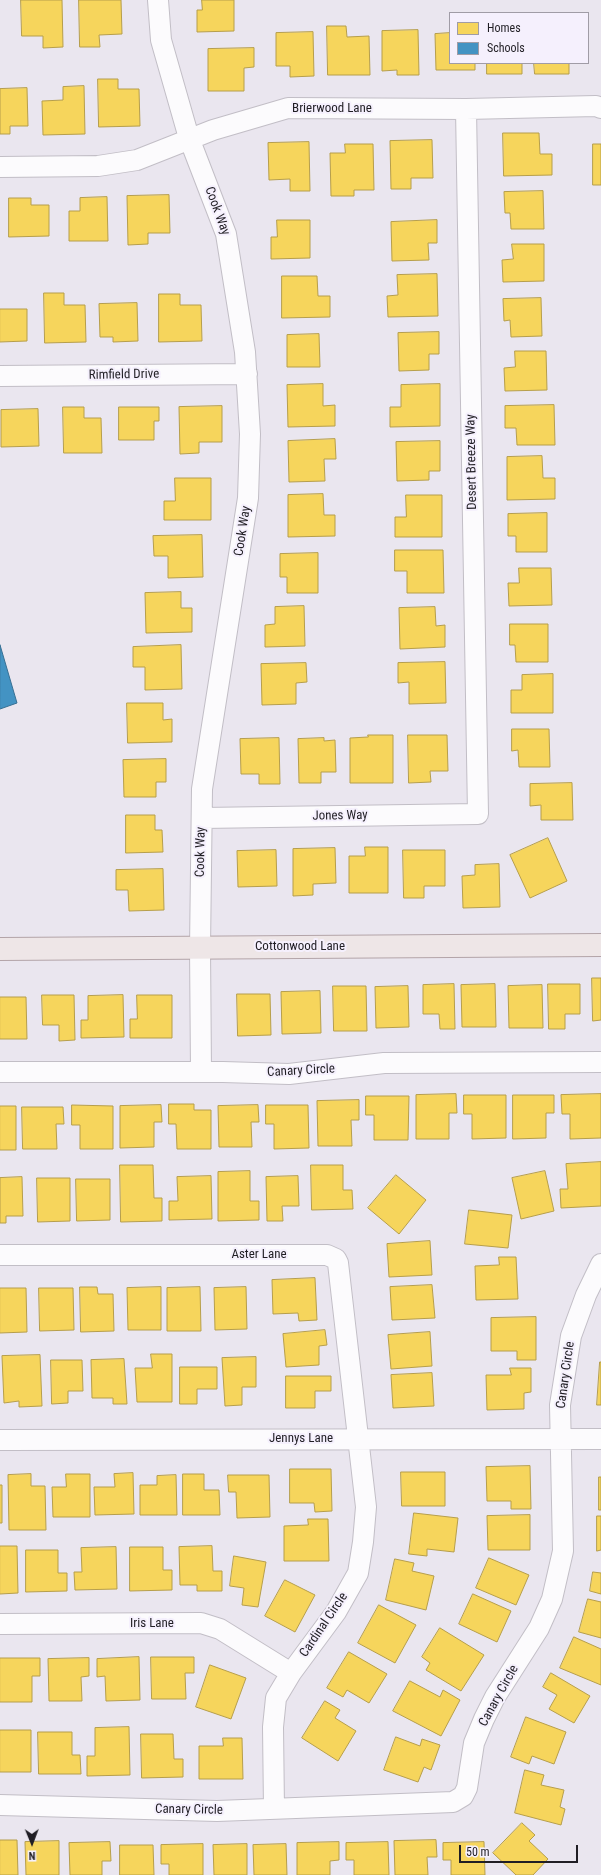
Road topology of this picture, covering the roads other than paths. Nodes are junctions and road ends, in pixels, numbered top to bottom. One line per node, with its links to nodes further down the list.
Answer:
1 (158, 0): 4 (street, Cook Way)
2 (601, 108): 3 (street, Brierwood Lane)
3 (466, 109): 4 (street, Brierwood Lane); 8 (street, Desert Breeze Way)
4 (189, 138): 5 (street, Brierwood Lane); 6 (street, Cook Way)
5 (0, 167)
6 (247, 374): 7 (street, Rimfield Drive); 9 (street, Cook Way)
7 (0, 376)
8 (478, 814): 9 (street, Jones Way)
9 (202, 818): 11 (street, Cook Way)
10 (601, 945): 11 (main road, Cottonwood Lane)
11 (200, 948): 12 (main road, Cottonwood Lane); 15 (street, Cook Way)
12 (0, 949)
13 (601, 1062): 15 (street, Canary Circle)
14 (0, 1072): 15 (street, Canary Circle)
15 (201, 1072)
16 (0, 1255): 18 (street, Aster Lane)
17 (601, 1264): 19 (street, Canary Circle)
18 (358, 1438): 19 (street, Jennys Lane); 21 (street, Jennys Lane); 23 (street, Cardinal Circle)
19 (560, 1439): 20 (street, Jennys Lane); 25 (street, Canary Circle)
20 (601, 1439)
21 (0, 1440)
22 (0, 1624): 23 (street, Iris Lane)
23 (291, 1674): 25 (street, Cardinal Circle)
24 (0, 1805): 25 (street, Canary Circle)
25 (274, 1809)

